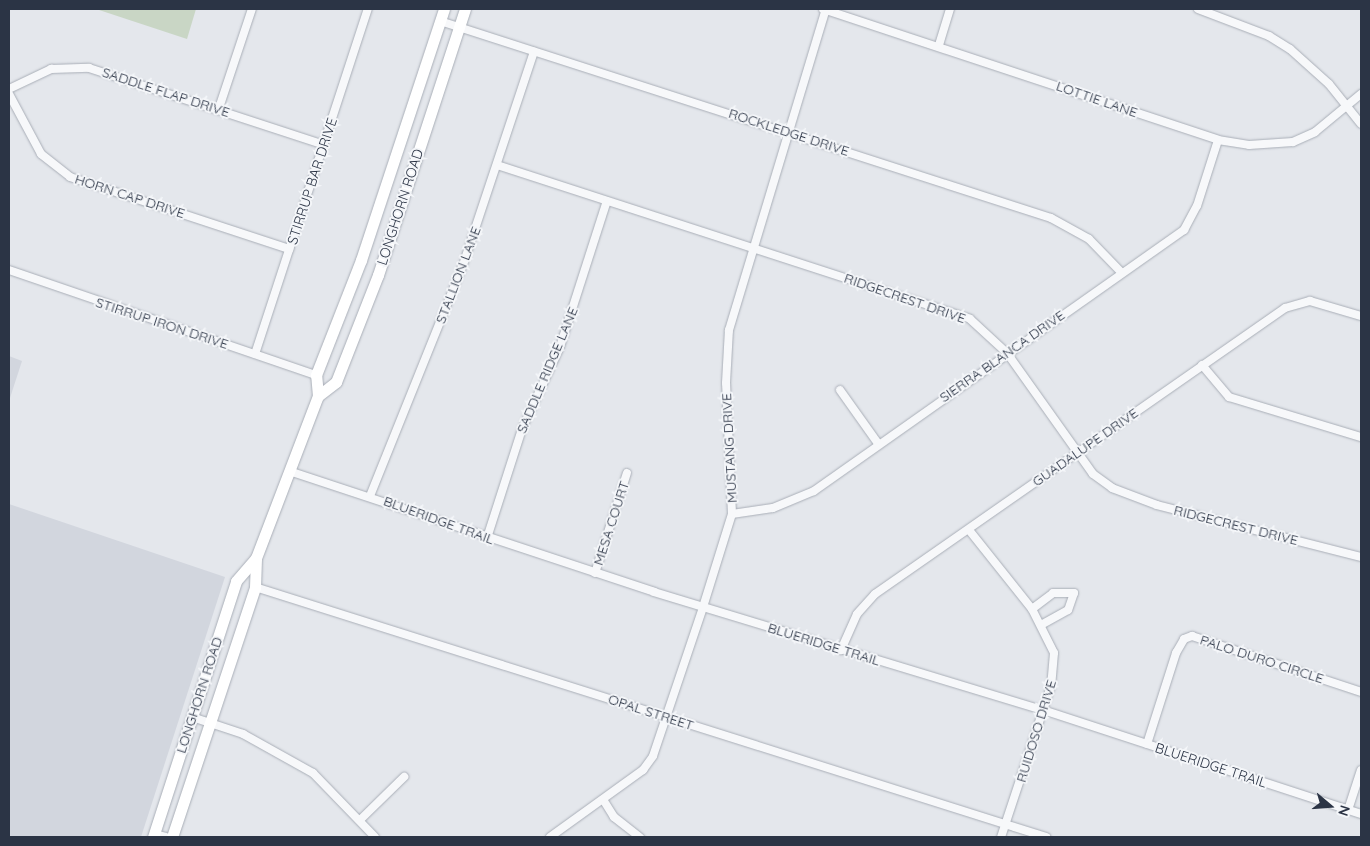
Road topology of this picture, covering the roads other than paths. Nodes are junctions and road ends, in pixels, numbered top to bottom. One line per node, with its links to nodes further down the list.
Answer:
1 (252, 9): 16 (street)
2 (368, 9): 20 (street, STIRRUP BAR DRIVE)
3 (444, 9): 8 (main road, LONGHORN ROAD)
4 (465, 9): 9 (main road, LONGHORN ROAD)
5 (825, 9): 10 (street, LOTTIE LANE); 18 (street, MUSTANG DRIVE)
6 (950, 9): 10 (street)
7 (1198, 9): 15 (street)
8 (440, 21): 9 (street, ROCKLEDGE DRIVE); 31 (main road, LONGHORN ROAD)
9 (459, 27): 11 (street, ROCKLEDGE DRIVE); 33 (main road, LONGHORN ROAD)
10 (939, 45): 19 (street, LOTTIE LANE)
11 (534, 50): 18 (street, ROCKLEDGE DRIVE); 21 (street, STALLION LANE)
12 (9, 89): 16 (street, SADDLE FLAP DRIVE)
13 (9, 94): 24 (street, HORN CAP DRIVE)
14 (1361, 94): 15 (street, LOTTIE LANE)
15 (1347, 104): 17 (street); 19 (street, LOTTIE LANE)
16 (219, 108): 20 (street, SADDLE FLAP DRIVE)
17 (1361, 124)
18 (787, 131): 23 (street, MUSTANG DRIVE); 26 (street, ROCKLEDGE DRIVE)
19 (1218, 140): 26 (street, SIERRA BLANCA DRIVE)
20 (324, 145): 24 (street, STIRRUP BAR DRIVE)
21 (497, 165): 22 (street, RIDGECREST DRIVE); 39 (street, STALLION LANE)
22 (606, 201): 23 (street, RIDGECREST DRIVE); 42 (street, SADDLE RIDGE LANE)
23 (752, 249): 29 (street, RIDGECREST DRIVE); 40 (street, MUSTANG DRIVE)
24 (289, 250): 28 (street, STIRRUP BAR DRIVE)
25 (9, 270): 28 (street, STIRRUP IRON DRIVE)
26 (1122, 273): 29 (street, SIERRA BLANCA DRIVE)
27 (1361, 316): 30 (street, GUADALUPE DRIVE)
28 (255, 354): 31 (street, STIRRUP IRON DRIVE)
29 (1007, 354): 35 (street, SIERRA BLANCA DRIVE); 36 (street, RIDGECREST DRIVE)
30 (1202, 365): 34 (street); 36 (street, GUADALUPE DRIVE)
31 (316, 375): 33 (main road, LONGHORN ROAD)
32 (840, 390): 35 (street)
33 (318, 396): 37 (main road, LONGHORN ROAD)
34 (1361, 437)
35 (877, 442): 40 (street, SIERRA BLANCA DRIVE)
36 (1076, 452): 41 (street, GUADALUPE DRIVE); 43 (street, RIDGECREST DRIVE)
37 (289, 471): 39 (street, BLUERIDGE TRAIL); 44 (main road, LONGHORN ROAD)
38 (627, 473): 45 (street, MESA COURT)
39 (370, 496): 42 (street, BLUERIDGE TRAIL)
40 (732, 514): 47 (street, MUSTANG DRIVE)
41 (969, 530): 48 (street, RUIDOSO DRIVE); 50 (street, GUADALUPE DRIVE)
42 (486, 538): 45 (street, BLUERIDGE TRAIL)
43 (1361, 557)
44 (256, 558): 46 (main road, LONGHORN ROAD); 53 (main road, LONGHORN ROAD)
45 (595, 573): 47 (street, BLUERIDGE TRAIL)
46 (255, 588): 54 (street, OPAL STREET); 55 (main road, LONGHORN ROAD)
47 (703, 607): 50 (street, BLUERIDGE TRAIL); 54 (street, MUSTANG DRIVE)
48 (1032, 609): 49 (street, RUIDOSO DRIVE); 49 (street)
49 (1041, 625): 52 (street, RUIDOSO DRIVE)
50 (841, 650): 52 (street, BLUERIDGE TRAIL)
51 (1361, 692): 56 (street, PALO DURO CIRCLE)
52 (1043, 710): 56 (street, BLUERIDGE TRAIL); 63 (street, RUIDOSO DRIVE)
53 (192, 717): 55 (street); 64 (main road, LONGHORN ROAD)
54 (666, 717): 59 (street, MUSTANG DRIVE); 63 (street, OPAL STREET)
55 (208, 725): 62 (street); 66 (main road, LONGHORN ROAD)
56 (1147, 744): 60 (street, BLUERIDGE TRAIL)
57 (1361, 770): 60 (street)
58 (404, 777): 62 (street)
59 (604, 801): 68 (street, MUSTANG DRIVE); 69 (street)
60 (1348, 810): 61 (street, BLUERIDGE TRAIL)
61 (1361, 814)
62 (360, 820): 67 (street)
63 (1006, 825): 70 (street, RUIDOSO DRIVE); 71 (street, OPAL STREET)
64 (153, 836): 65 (street)
65 (166, 837)
66 (172, 837)
67 (375, 837)
68 (550, 837)
69 (640, 837)
70 (1001, 837)
71 (1046, 837)

